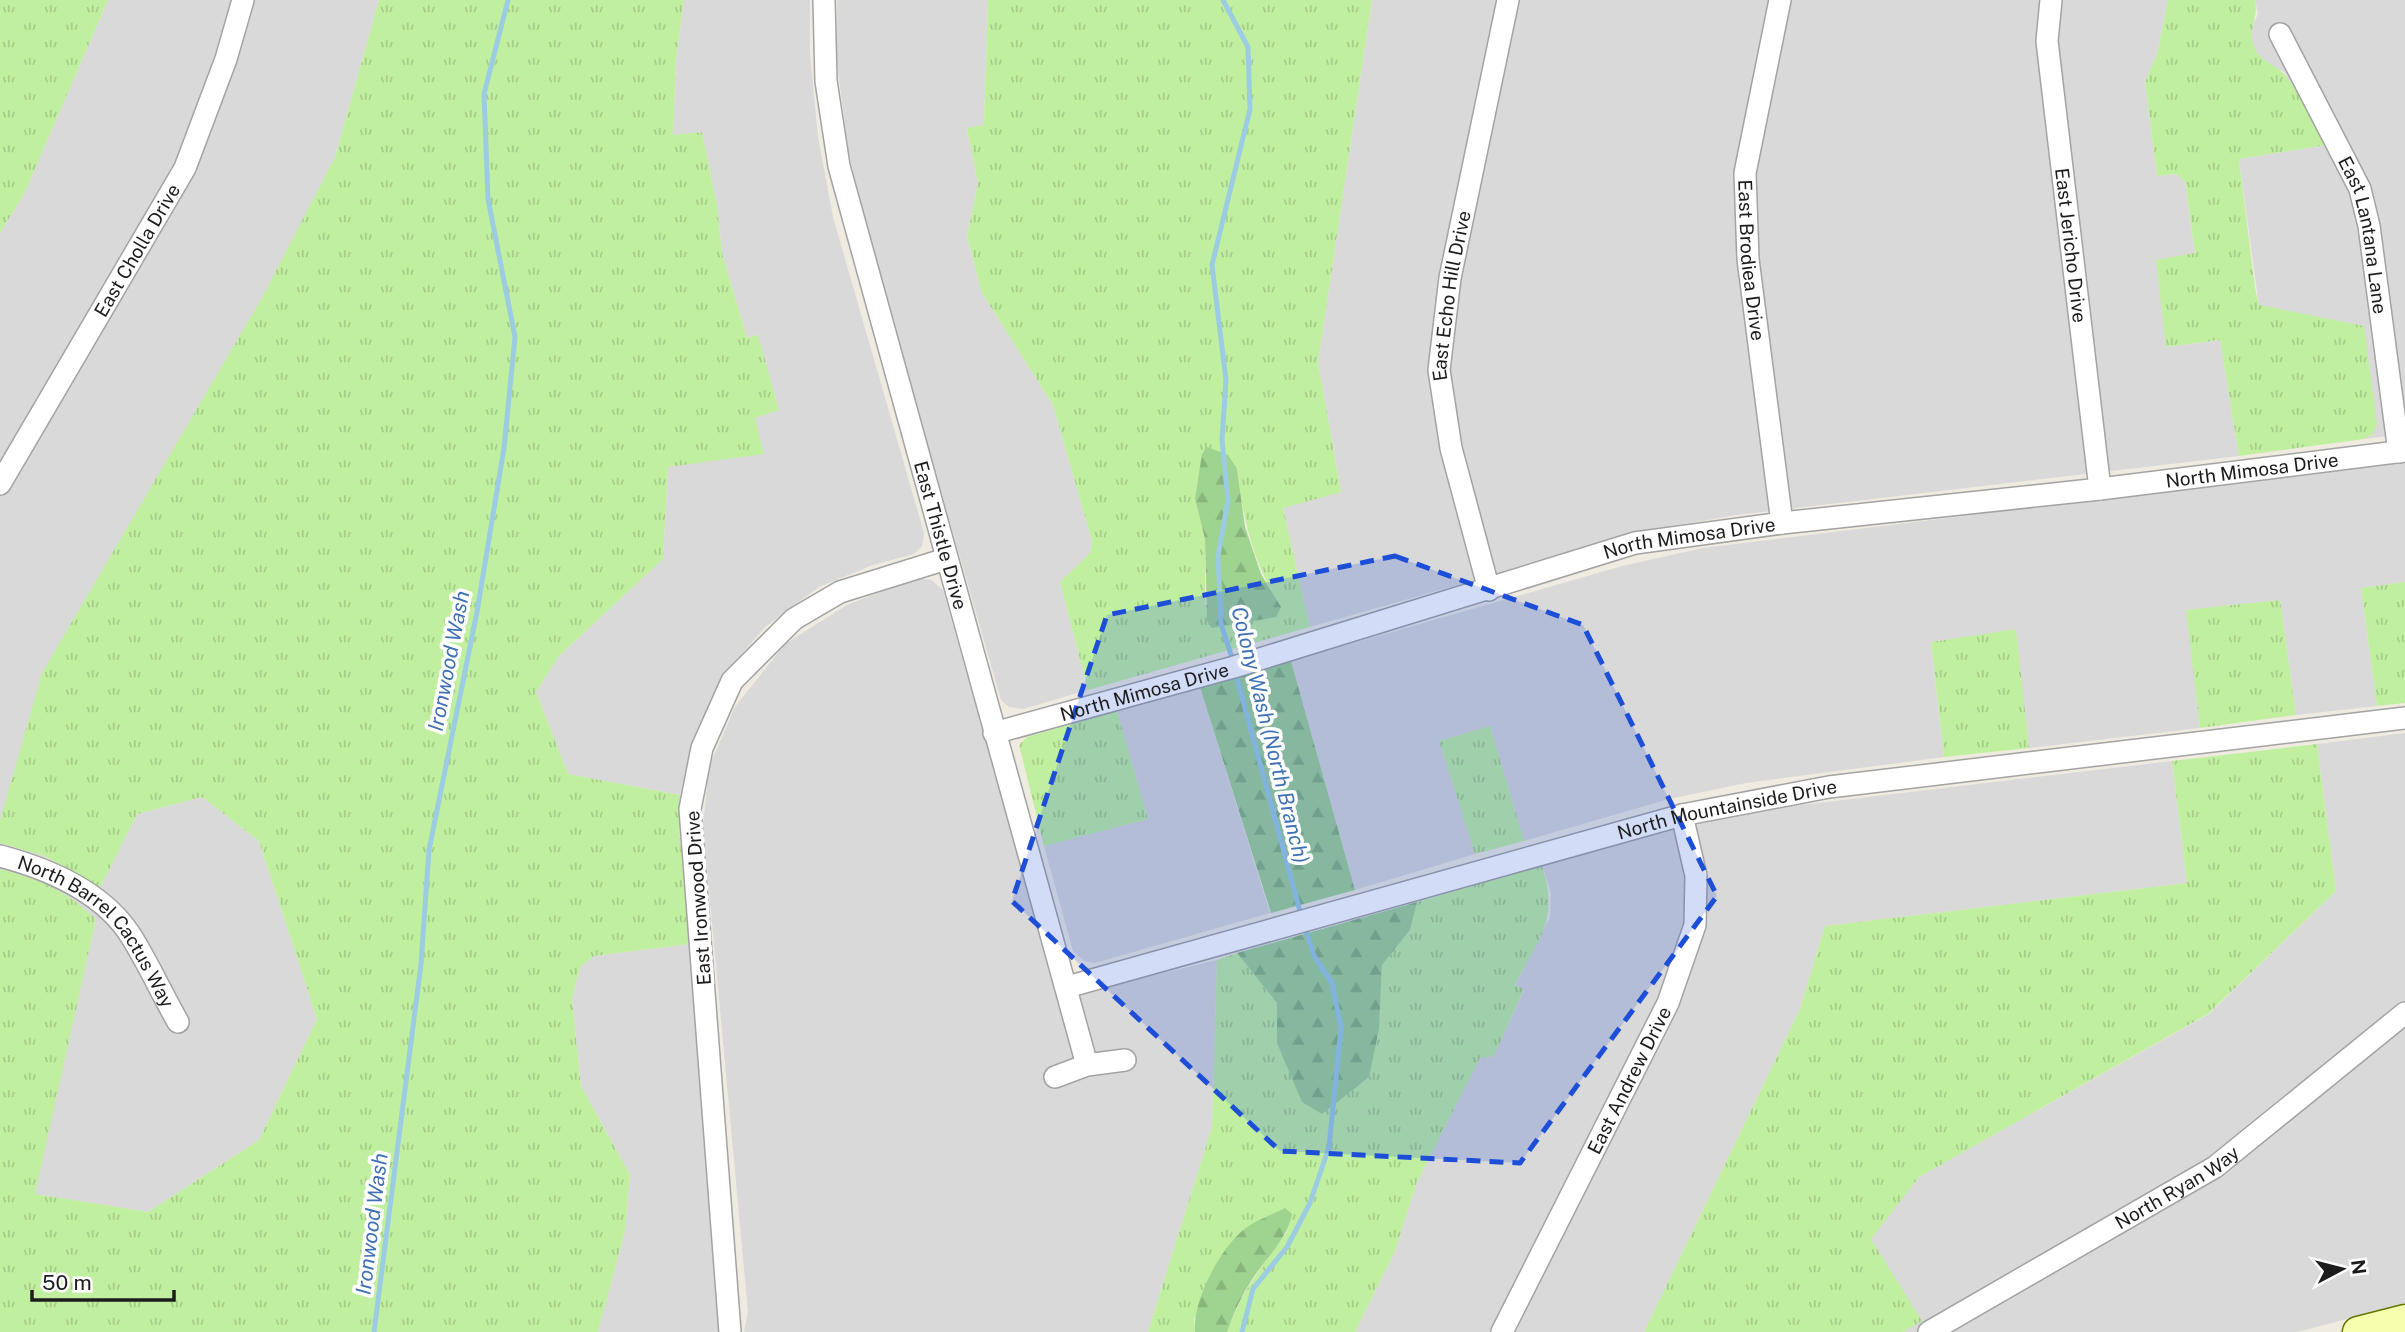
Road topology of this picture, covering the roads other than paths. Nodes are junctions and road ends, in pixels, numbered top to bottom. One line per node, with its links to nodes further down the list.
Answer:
1 (243, 0): 8 (street, East Cholla Drive)
2 (824, 0): 11 (street, East Thistle Drive)
3 (1508, 0): 12 (street, East Echo Hill Drive)
4 (1780, 0): 10 (street, East Brodiea Drive)
5 (2050, 0): 9 (street, East Jericho Drive)
6 (2280, 34): 7 (street, East Lantana Lane)
7 (2402, 452): 9 (street, North Mimosa Drive)
8 (0, 484)
9 (2101, 489): 10 (street, North Mimosa Drive)
10 (1782, 523): 12 (street, North Mimosa Drive)
11 (946, 559): 14 (street, East Thistle Drive); 24 (street, East Ironwood Drive)
12 (1489, 590): 14 (street, North Mimosa Drive)
13 (2405, 718): 15 (street, North Mountainside Drive)
14 (995, 733): 17 (street, East Thistle Drive)
15 (1682, 815): 17 (street, North Mountainside Drive); 25 (street, East Andrew Drive)
16 (0, 856): 19 (street, North Barrel Cactus Way)
17 (1068, 987): 21 (street, East Thistle Drive)
18 (2405, 1013): 26 (street, North Ryan Way)
19 (178, 1022)
20 (1125, 1060): 21 (street)
21 (1087, 1065): 22 (street)
22 (1055, 1077)
23 (2405, 1320): 27 (main road)
24 (730, 1332)
25 (1502, 1332)
26 (1929, 1332)
27 (2358, 1332)

